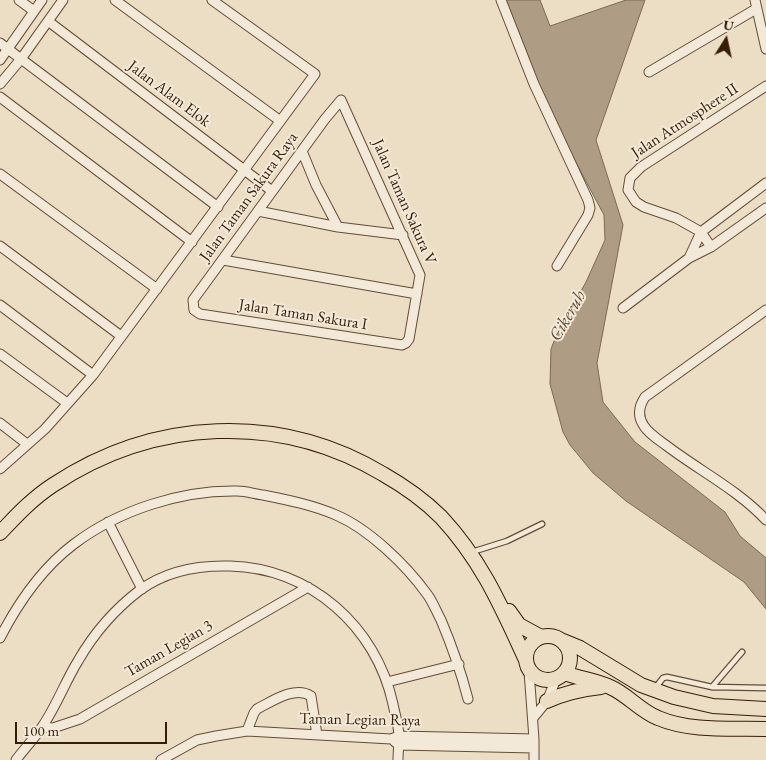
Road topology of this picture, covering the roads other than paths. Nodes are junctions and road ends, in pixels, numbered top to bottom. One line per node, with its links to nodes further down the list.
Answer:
1 (20, 0): 8 (street)
2 (42, 0): 8 (street)
3 (63, 0): 9 (street)
4 (115, 0): 20 (street)
5 (212, 0): 20 (street)
6 (501, 0): 37 (street)
7 (755, 5): 12 (street); 15 (street)
8 (34, 11): 11 (street)
9 (48, 21): 13 (street); 22 (street, Jalan Alam Elok)
10 (0, 43): 11 (street)
11 (8, 49): 13 (street); 14 (street)
12 (766, 49)
13 (21, 58): 16 (street); 26 (street)
14 (0, 60)
15 (649, 72)
16 (0, 84)
17 (766, 86): 30 (street, Jalan Atmosphere II)
18 (0, 98): 32 (street)
19 (341, 100): 21 (street, Jalan Taman Sakura Raya); 31 (street, Jalan Taman Sakura V)
20 (279, 120): 22 (street)
21 (302, 151): 25 (street, Jalan Taman Sakura Raya); 29 (street)
22 (245, 170): 25 (street, Jalan Alam Elok); 26 (street)
23 (0, 174): 38 (street)
24 (766, 183): 30 (street)
25 (272, 191): 28 (street, Jalan Taman Sakura Raya)
26 (218, 207): 32 (street)
27 (766, 208): 34 (street)
28 (258, 211): 29 (street); 36 (street, Jalan Taman Sakura Raya)
29 (338, 227): 31 (street)
30 (701, 232): 34 (street); 35 (street)
31 (403, 235): 39 (street, Jalan Taman Sakura V)
32 (192, 242): 38 (street)
33 (0, 246): 44 (street)
34 (711, 247): 35 (street)
35 (689, 258): 41 (street)
36 (223, 260): 39 (street); 43 (street, Jalan Taman Sakura Raya)
37 (557, 266)
38 (157, 289): 44 (street)
39 (417, 294): 45 (street, Jalan Taman Sakura V)
40 (0, 305): 47 (street)
41 (623, 308)
42 (766, 310): 52 (street)
43 (200, 314): 45 (street, Jalan Taman Sakura I)
44 (121, 336): 47 (street)
45 (402, 345)
46 (0, 354): 48 (street)
47 (92, 375): 48 (street)
48 (67, 403): 50 (street)
49 (0, 423): 50 (street)
50 (27, 444): 51 (street)
51 (0, 470)
52 (766, 520)
53 (108, 522): 58 (street); 61 (street); 64 (street)
54 (542, 524): 56 (lane)
55 (0, 533): 56 (main road)
56 (471, 553): 59 (main road)
57 (308, 587): 58 (street); 67 (street); 76 (street, Taman Legian 3)
58 (142, 589): 76 (street)
59 (497, 597): 60 (main road); 65 (main road)
60 (541, 637): 62 (main road); 65 (main road)
61 (0, 638)
62 (563, 641): 66 (main road); 71 (main road)
63 (742, 652): 69 (lane)
64 (459, 664): 67 (street); 72 (street)
65 (528, 665): 66 (main road); 75 (street)
66 (561, 676): 68 (main road); 73 (street)
67 (387, 682): 80 (street)
68 (609, 686): 73 (main road); 77 (main road)
69 (712, 687): 70 (lane); 71 (lane)
70 (766, 688)
71 (653, 690): 74 (main road)
72 (468, 699)
73 (547, 701): 75 (street)
74 (766, 709)
75 (533, 718): 81 (street)
76 (42, 727): 82 (street)
77 (766, 729)
78 (247, 731): 79 (street, Taman Legian Raya); 79 (street); 83 (street, Taman Legian Raya)
79 (317, 735): 80 (street, Taman Legian Raya)
80 (396, 740): 81 (street, Taman Legian Raya); 84 (street)
81 (534, 743): 85 (street)
82 (16, 760)
83 (162, 760)
84 (398, 760)
85 (534, 760)

